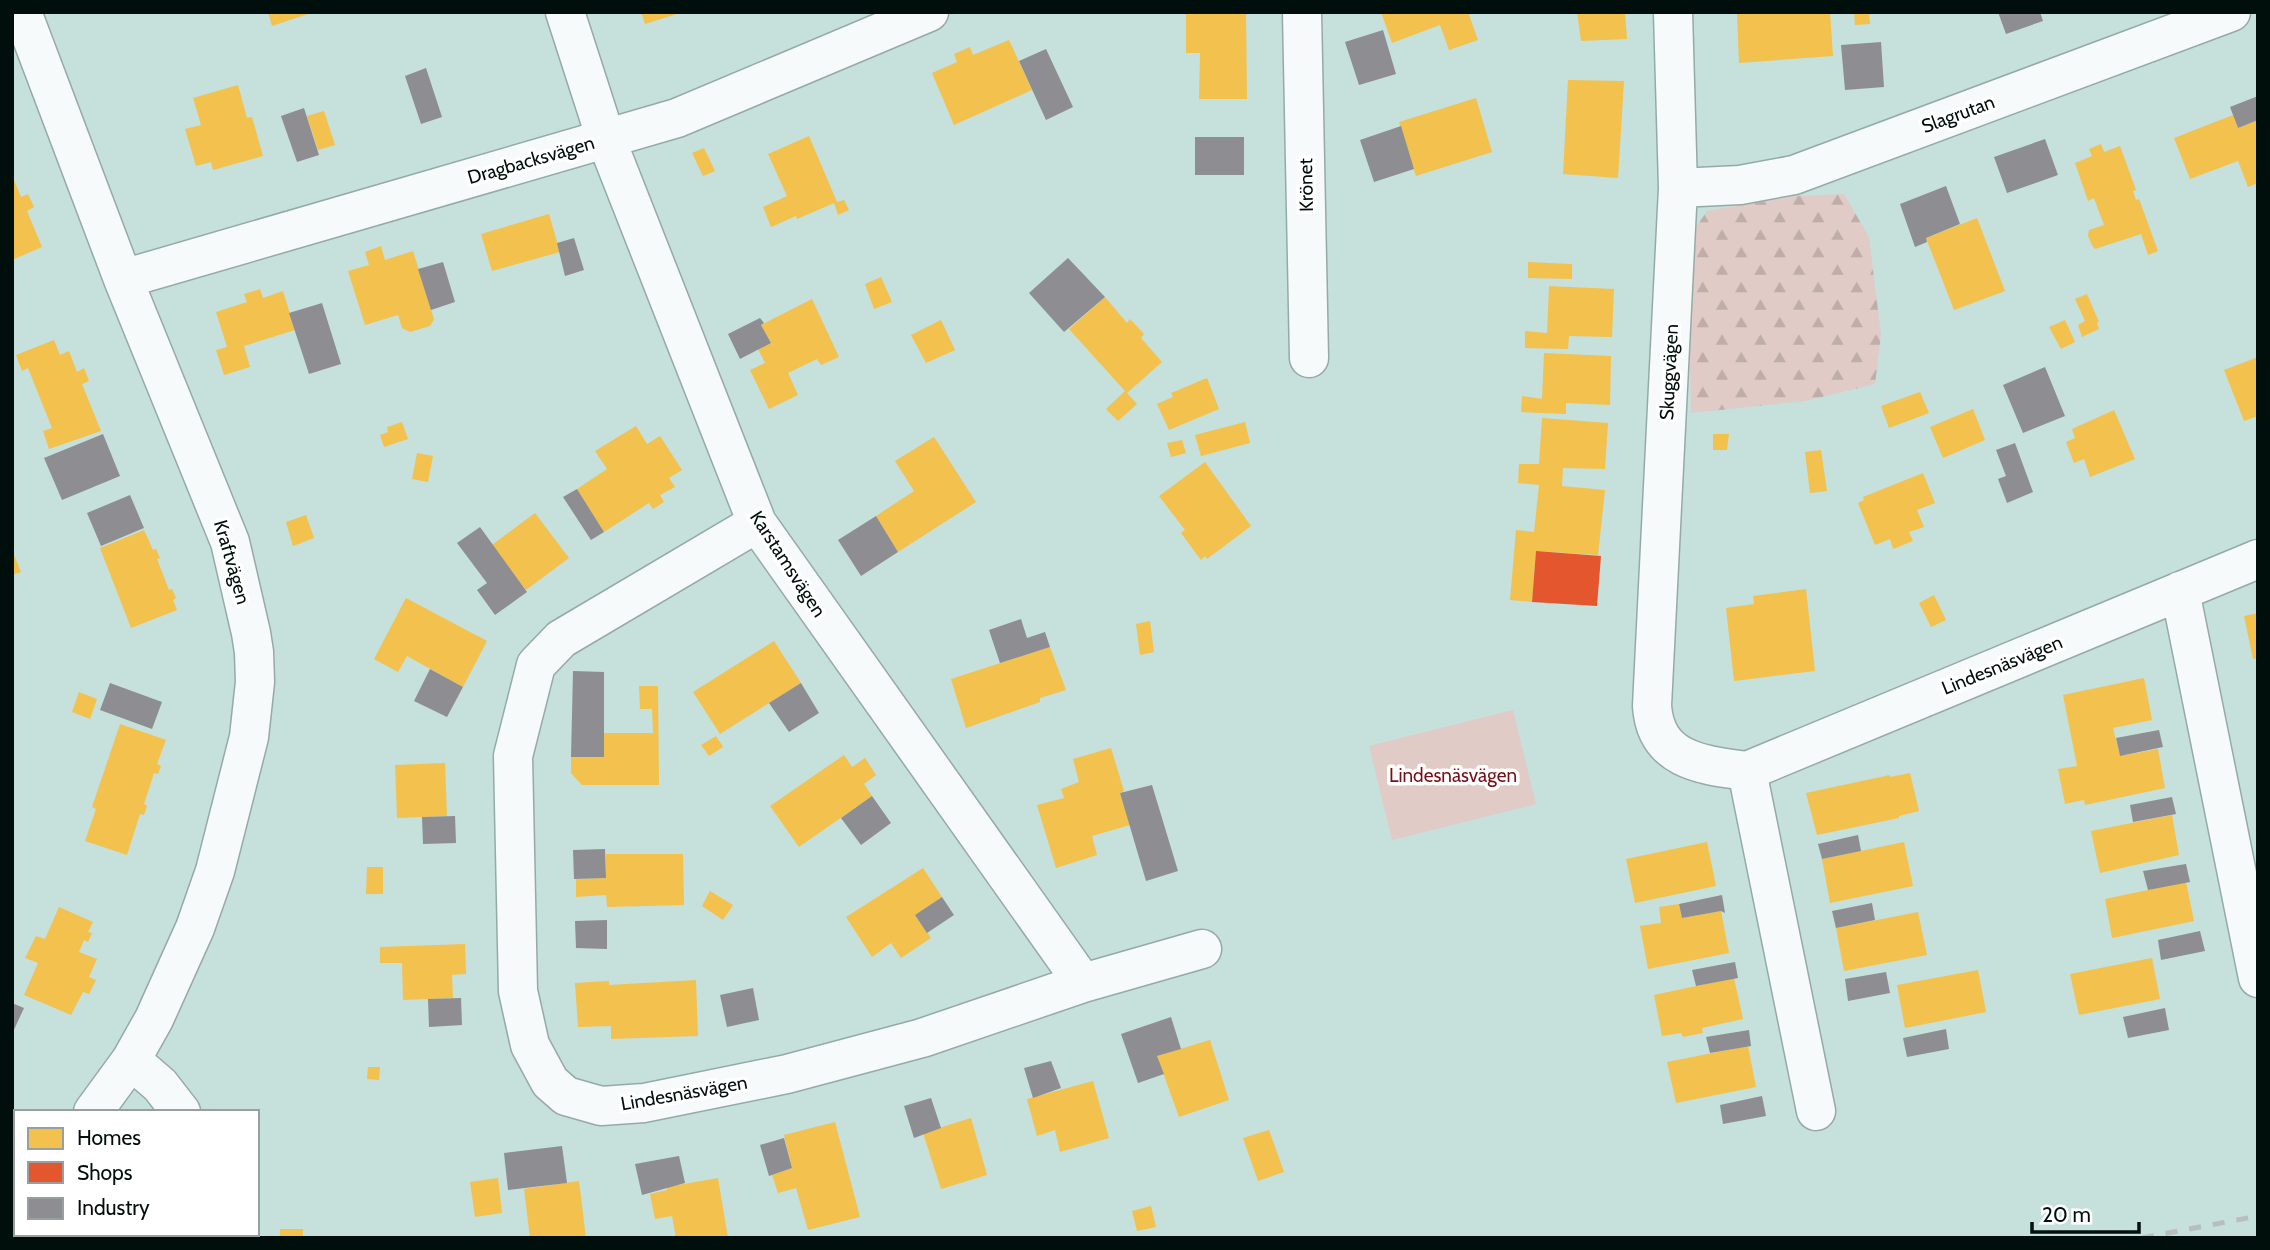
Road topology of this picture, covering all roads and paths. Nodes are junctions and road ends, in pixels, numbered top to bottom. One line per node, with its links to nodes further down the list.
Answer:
1 (22, 12): 9 (street, Kraftvägen)
2 (565, 12): 7 (street, Karstamsvägen)
3 (929, 12): 7 (street, Dragbacksvägen)
4 (1302, 12): 10 (street, Krönet)
5 (1674, 12): 8 (street, Skuggvägen)
6 (2231, 12): 8 (street, Slagrutan)
7 (606, 139): 9 (street, Dragbacksvägen); 11 (street, Karstamsvägen)
8 (1678, 188): 14 (street, Skuggvägen)
9 (123, 279): 18 (street, Kraftvägen)
10 (1309, 358)
11 (757, 523): 17 (street, Karstamsvägen); 17 (street, Lindesnäsvägen)
12 (2258, 559): 13 (street, Lindesnäsvägen)
13 (2180, 591): 14 (street, Lindesnäsvägen); 16 (street)
14 (1747, 771): 21 (street)
15 (1202, 949): 17 (street, Lindesnäsvägen)
16 (2258, 978)
17 (1083, 984)
18 (131, 1060): 19 (street, Kraftvägen); 20 (street)
19 (94, 1110)
20 (179, 1110)
21 (1816, 1111)

